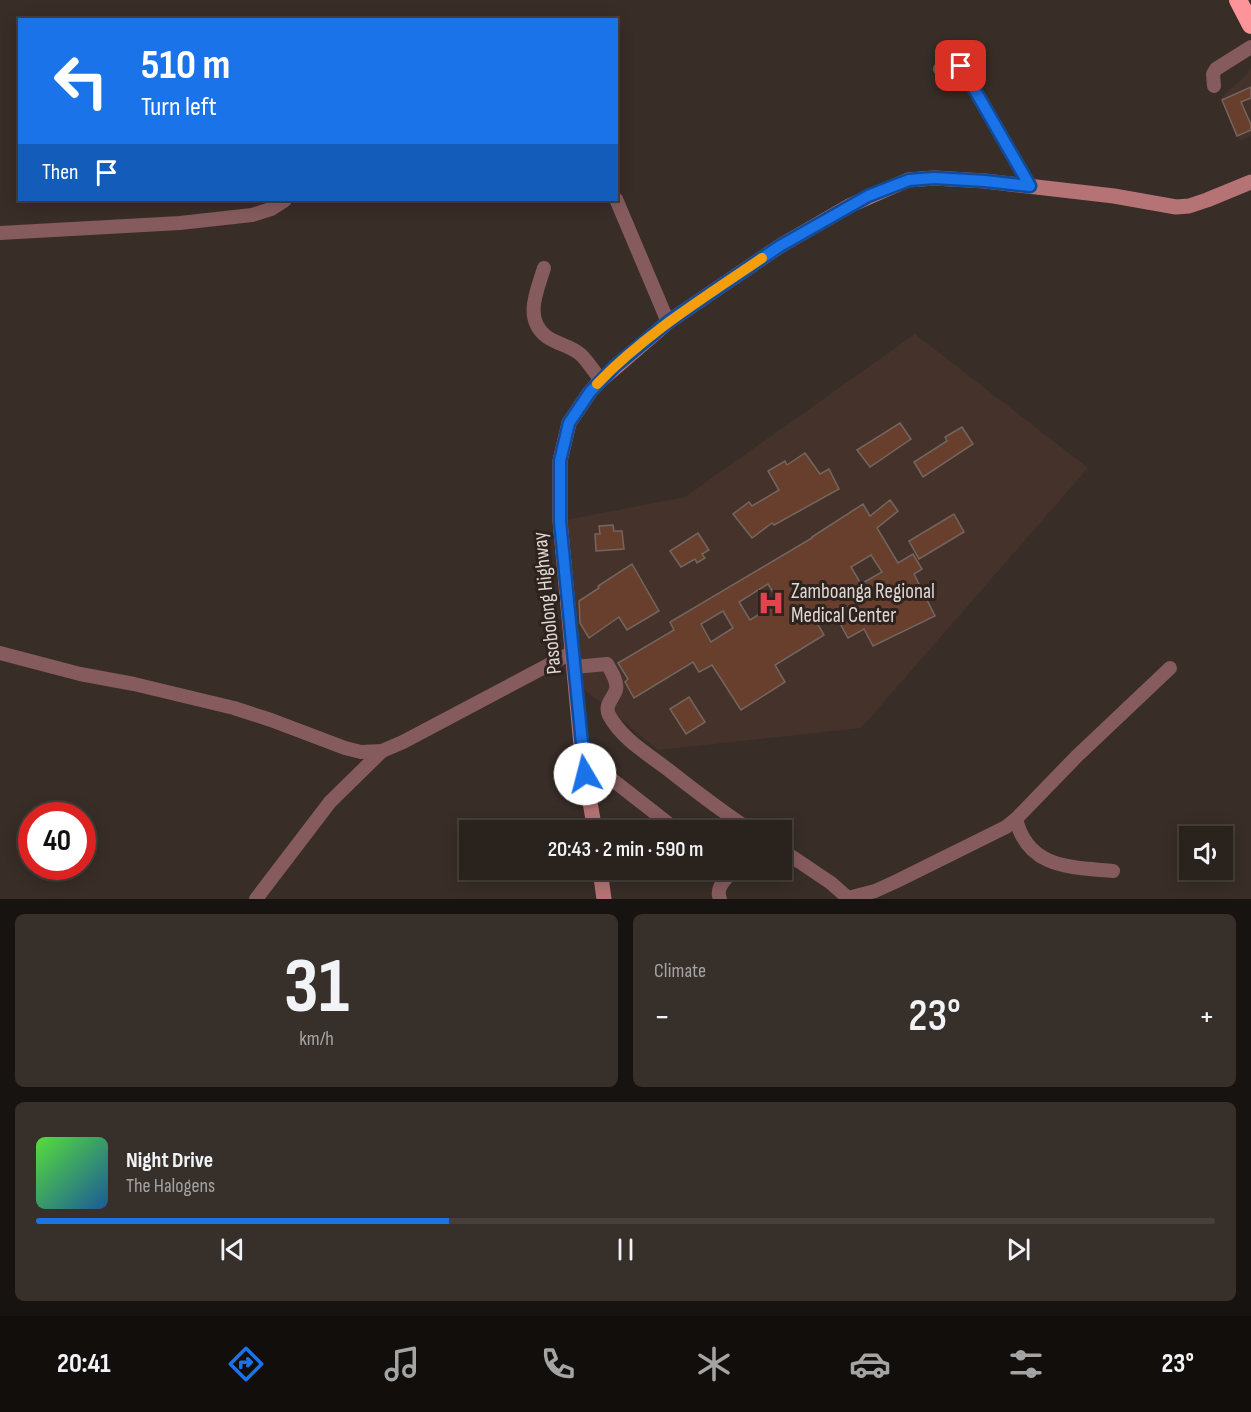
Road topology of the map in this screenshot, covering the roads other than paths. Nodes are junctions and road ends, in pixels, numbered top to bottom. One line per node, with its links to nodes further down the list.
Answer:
1 (1238, 0): 2 (highway)
2 (1251, 25)
3 (1251, 47): 5 (street)
4 (940, 69): 7 (street)
5 (1214, 86)
6 (1251, 182): 7 (street, Pasobolong Highway)
7 (1030, 186): 12 (street, Pasobolong Highway)
8 (283, 201): 10 (street)
9 (617, 201): 12 (street)
10 (0, 233)
11 (544, 268): 13 (street)
12 (668, 322): 13 (street, Pasobolong Highway)
13 (601, 380): 15 (street, Pasobolong Highway)
14 (0, 653): 17 (street)
15 (573, 659): 17 (street); 18 (street, Pasobolong Highway); 22 (street)
16 (1170, 668): 19 (street)
17 (382, 751): 28 (street)
18 (582, 756): 20 (street, Pasobolong Highway); 21 (street)
19 (1016, 819): 24 (street); 27 (street)
20 (593, 820)
21 (664, 820)
22 (736, 820)
23 (792, 857): 27 (street)
24 (1113, 871)
25 (601, 880): 29 (street)
26 (725, 880): 30 (street)
27 (848, 898)
28 (256, 899)
29 (604, 899)
30 (720, 899)

